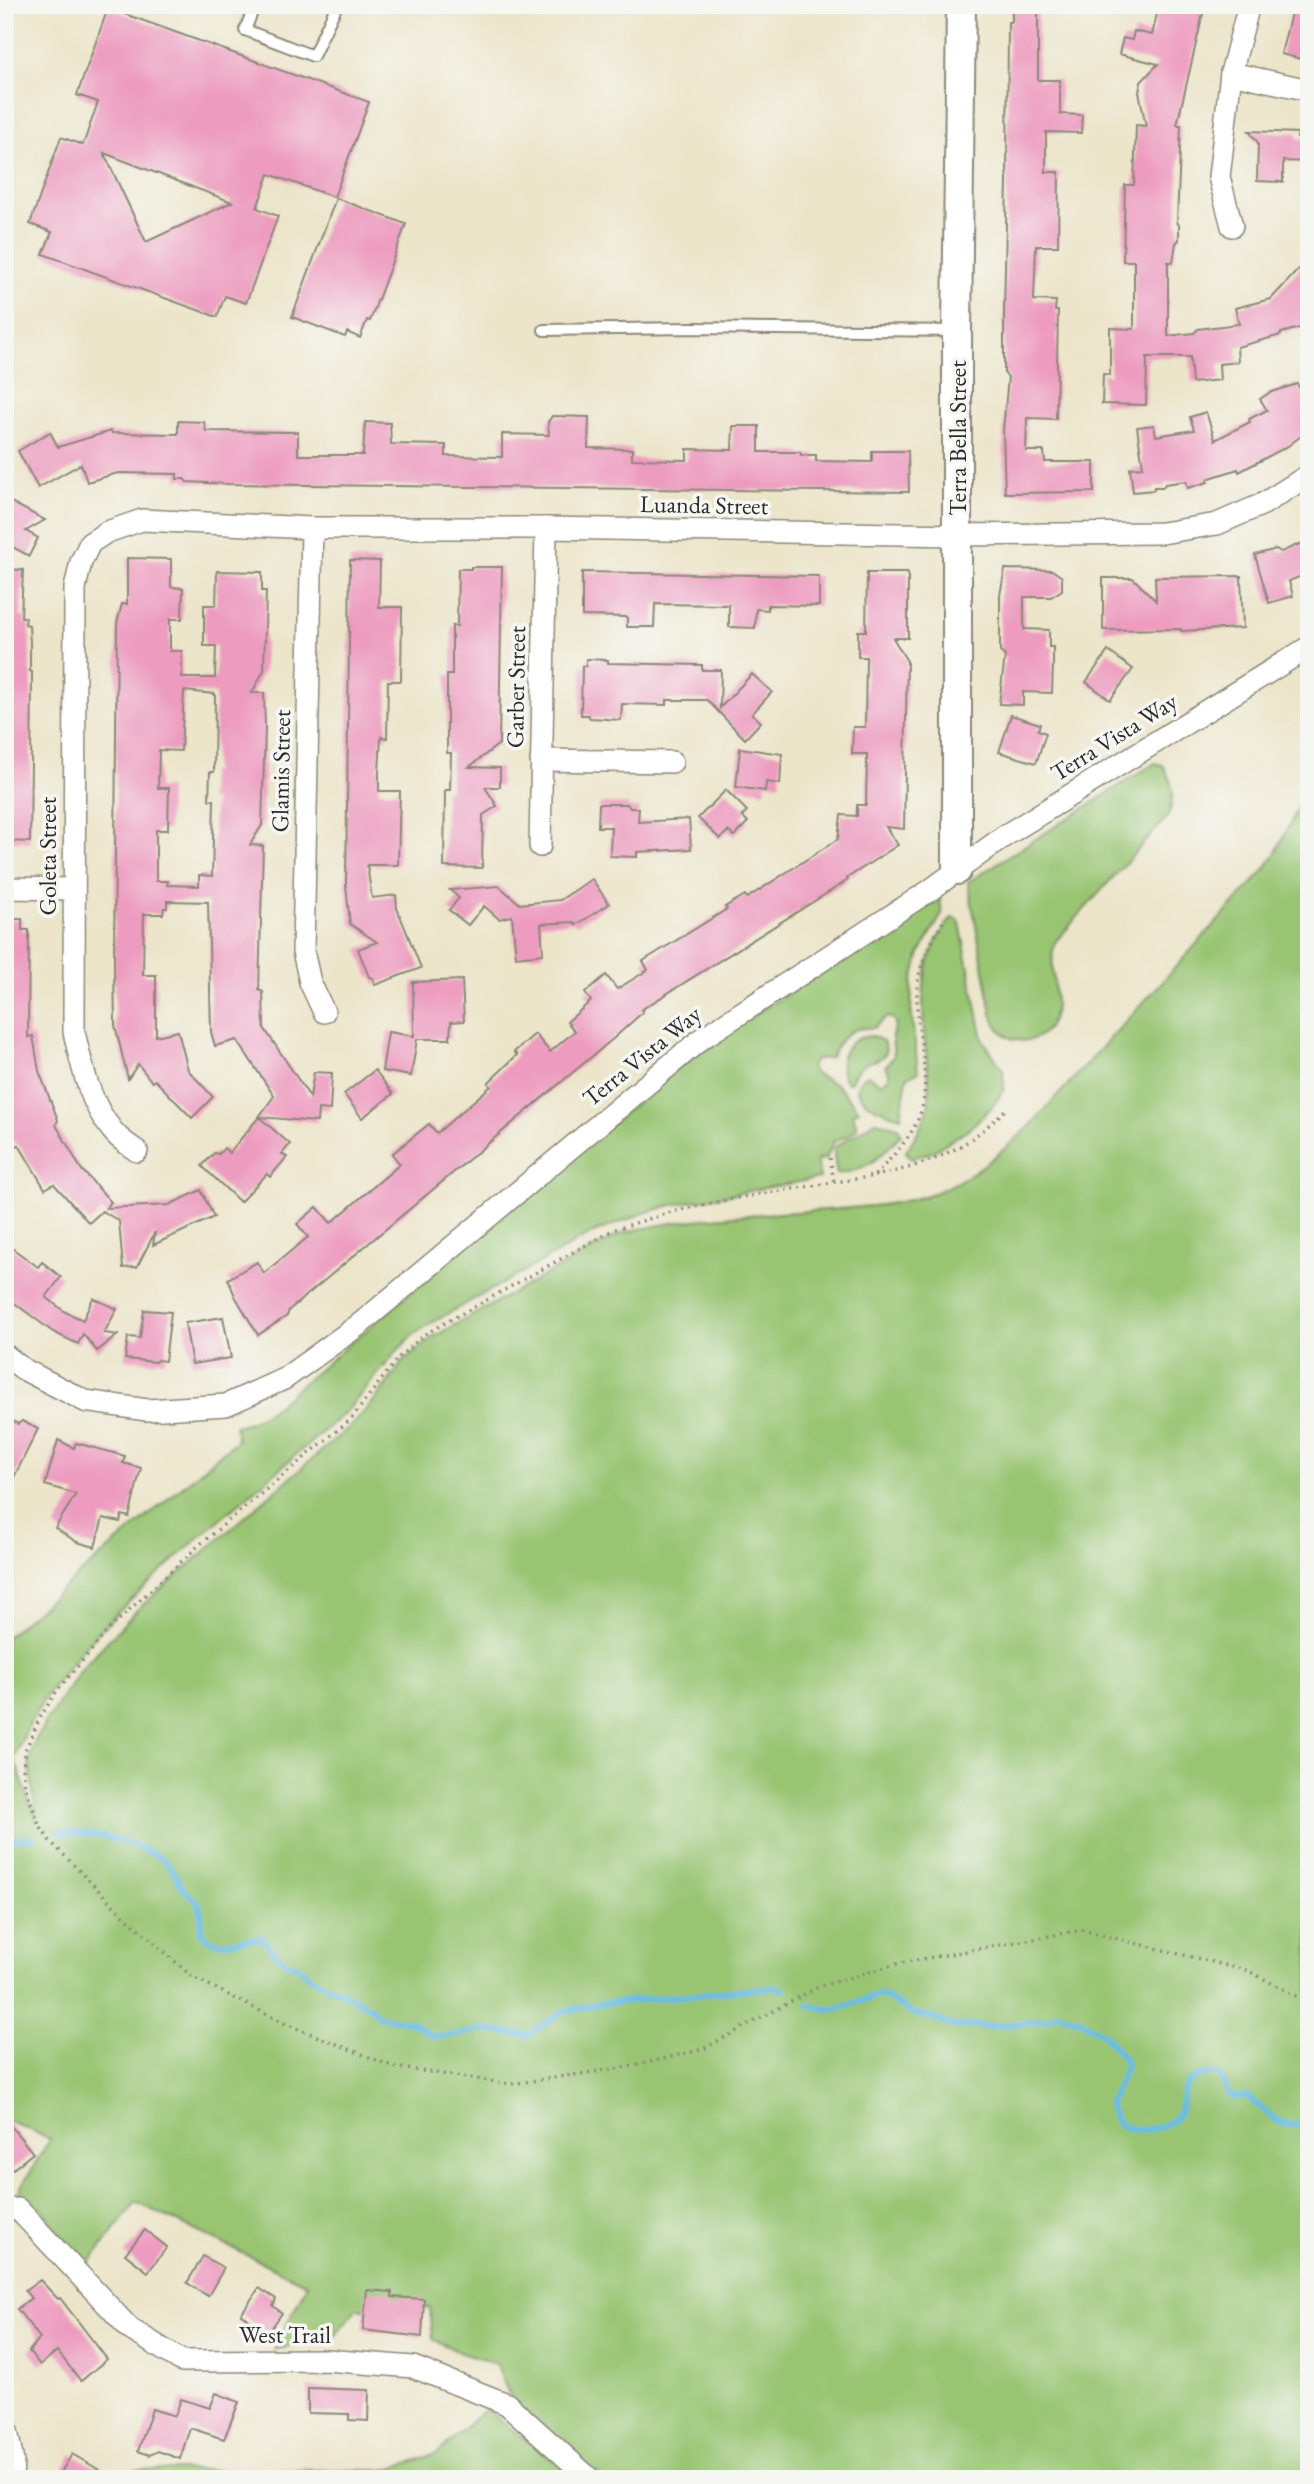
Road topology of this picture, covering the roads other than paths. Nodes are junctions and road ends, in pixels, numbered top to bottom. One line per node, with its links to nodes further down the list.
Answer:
1 (255, 5): 2 (lane)
2 (337, 5)
3 (961, 5): 9 (street, Terra Bella Street)
4 (1249, 5): 5 (street)
5 (1231, 74): 6 (street); 7 (street)
6 (1309, 90)
7 (1232, 226)
8 (544, 330): 9 (lane)
9 (957, 331): 13 (street, Terra Bella Street)
10 (1309, 475): 13 (street, Luanda Street)
11 (312, 528): 12 (street, Luanda Street); 14 (street, Luanda Street); 22 (street, Glamis Street)
12 (546, 528): 13 (street, Luanda Street); 16 (street, Garber Street)
13 (958, 535): 19 (street, Terra Bella Street)
14 (90, 543): 21 (street, Goleta Street)
15 (1309, 647): 19 (street, Terra Vista Way)
16 (541, 760): 17 (street); 18 (street, Garber Street)
17 (672, 762)
18 (540, 846)
19 (957, 870): 24 (street, Terra Vista Way)
20 (5, 888): 21 (street)
21 (74, 889): 23 (street, Goleta Street)
22 (324, 1012)
23 (137, 1152)
24 (5, 1355)
25 (5, 2210): 28 (street, West Trail)
26 (5, 2420): 27 (street)
27 (12, 2479)
28 (590, 2479)

